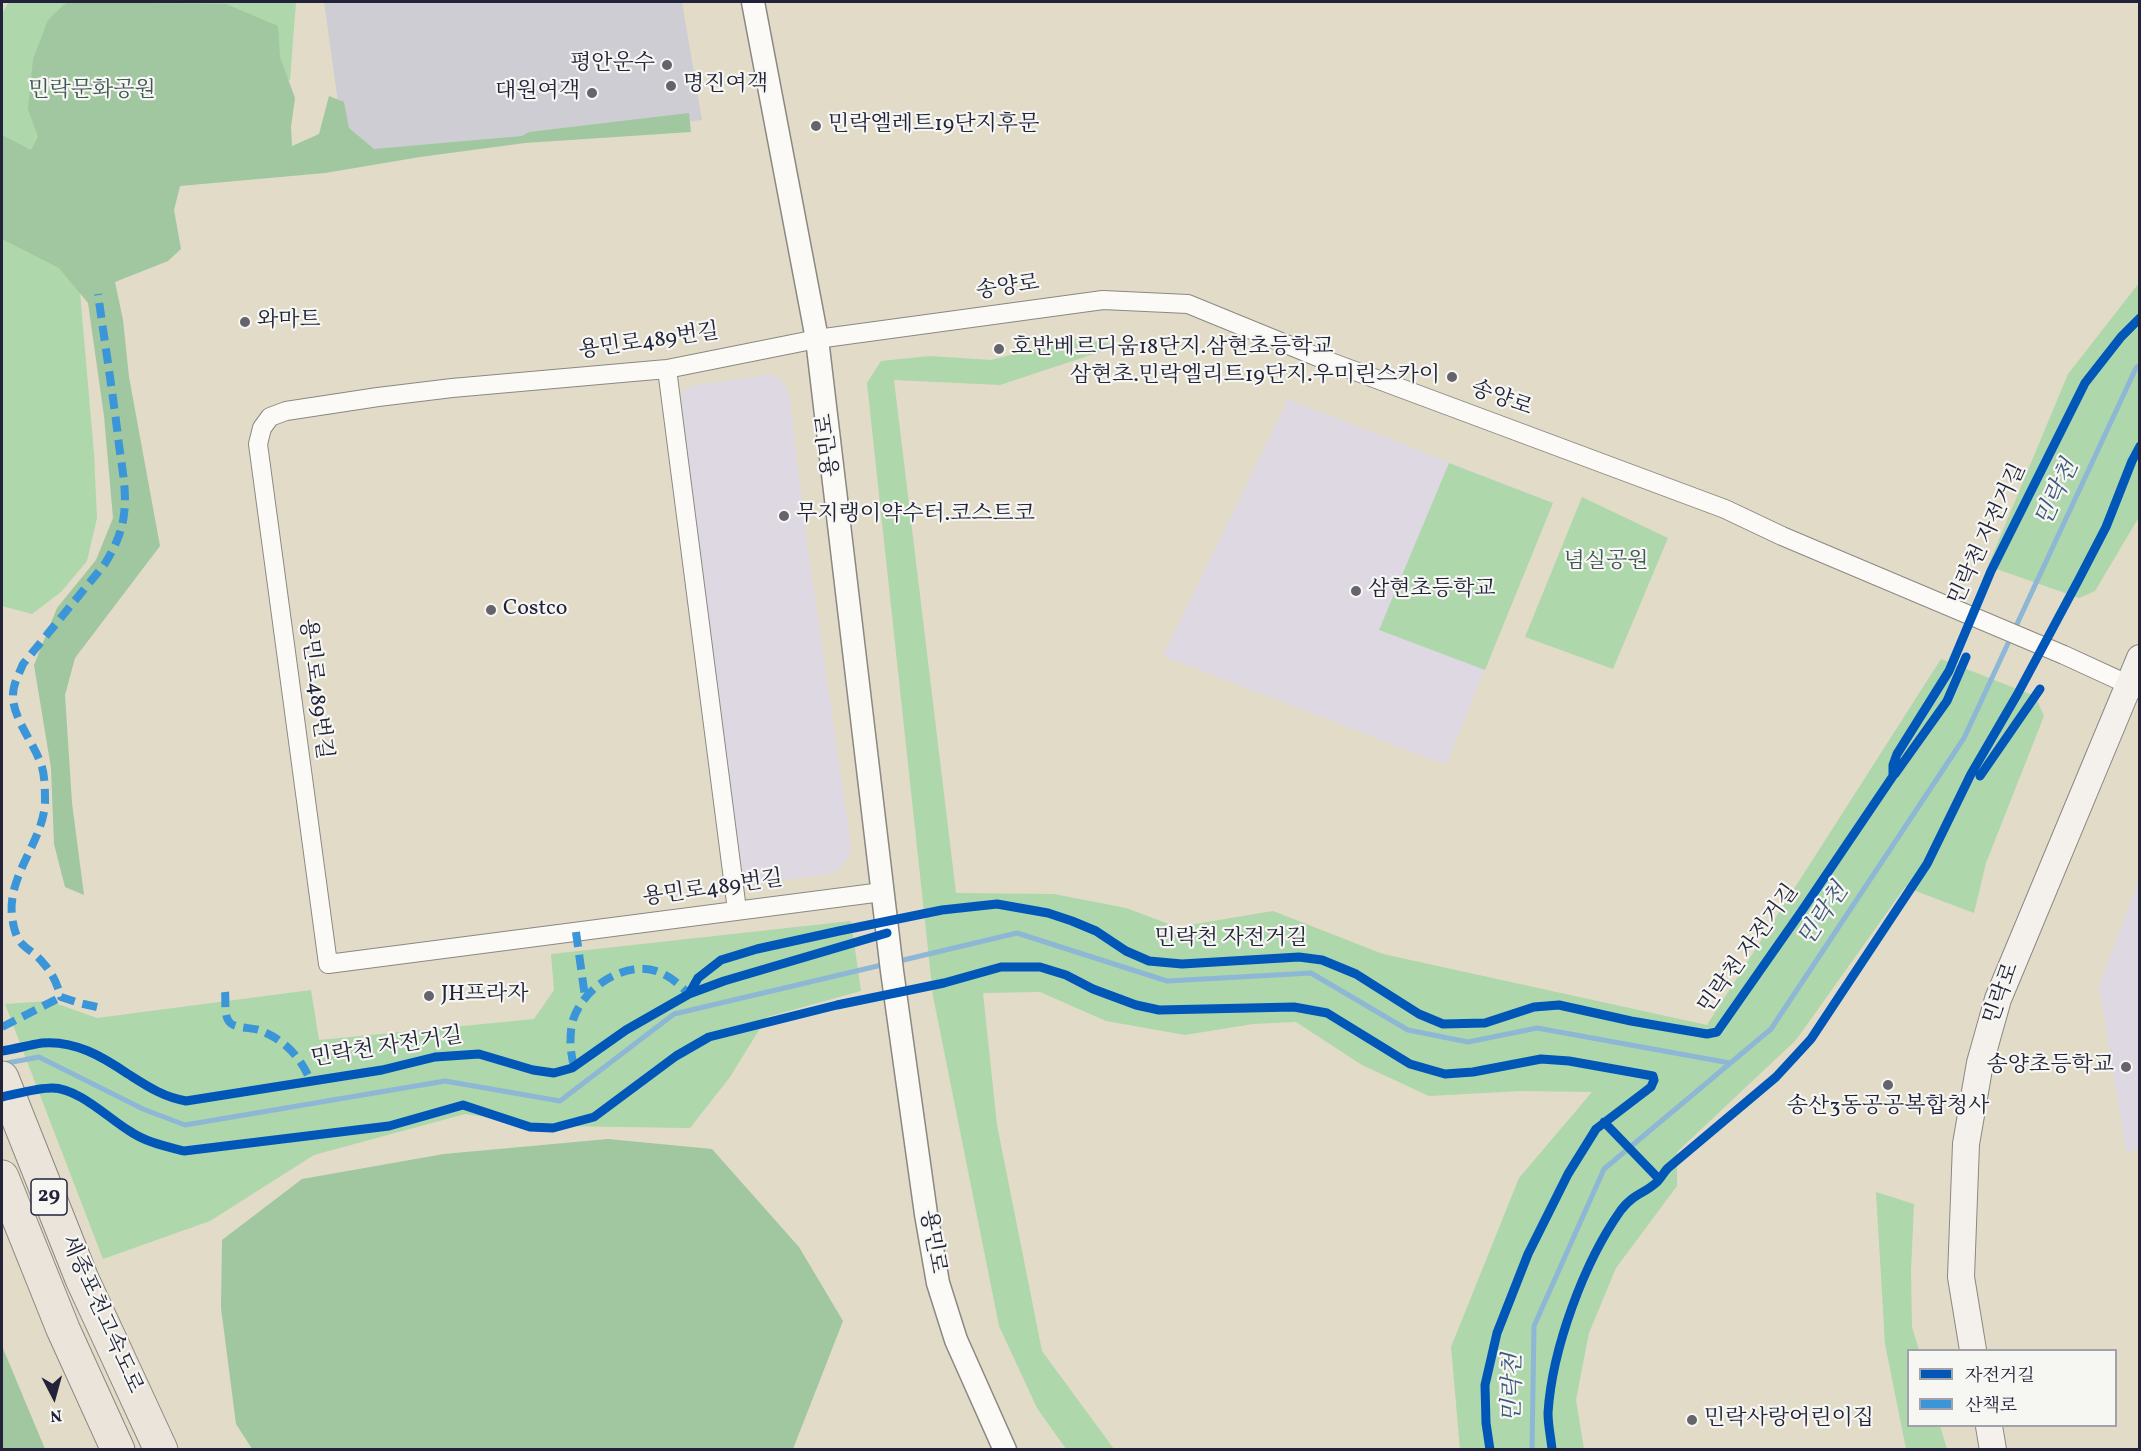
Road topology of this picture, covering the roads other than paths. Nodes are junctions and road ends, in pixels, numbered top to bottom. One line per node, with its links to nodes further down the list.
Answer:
1 (753, 2): 2 (street, 용민로)
2 (817, 339): 3 (street, 용민로489번길); 5 (street, 송양로); 6 (street, 용민로)
3 (667, 369): 7 (street); 7 (street, 용민로489번길)
4 (2139, 658): 5 (main road, 민락로)
5 (2133, 687): 10 (main road, 민락로)
6 (882, 892): 7 (street, 용민로489번길); 14 (street, 용민로)
7 (737, 910)
8 (2, 1078): 13 (highway, 세종포천고속도로 / 29)
9 (2, 1177): 12 (highway, 세종포천고속도로 / 29)
10 (1973, 1349)
11 (1989, 1427): 15 (main road)
12 (118, 1449)
13 (161, 1449)
14 (1005, 1449)
15 (1994, 1449)

